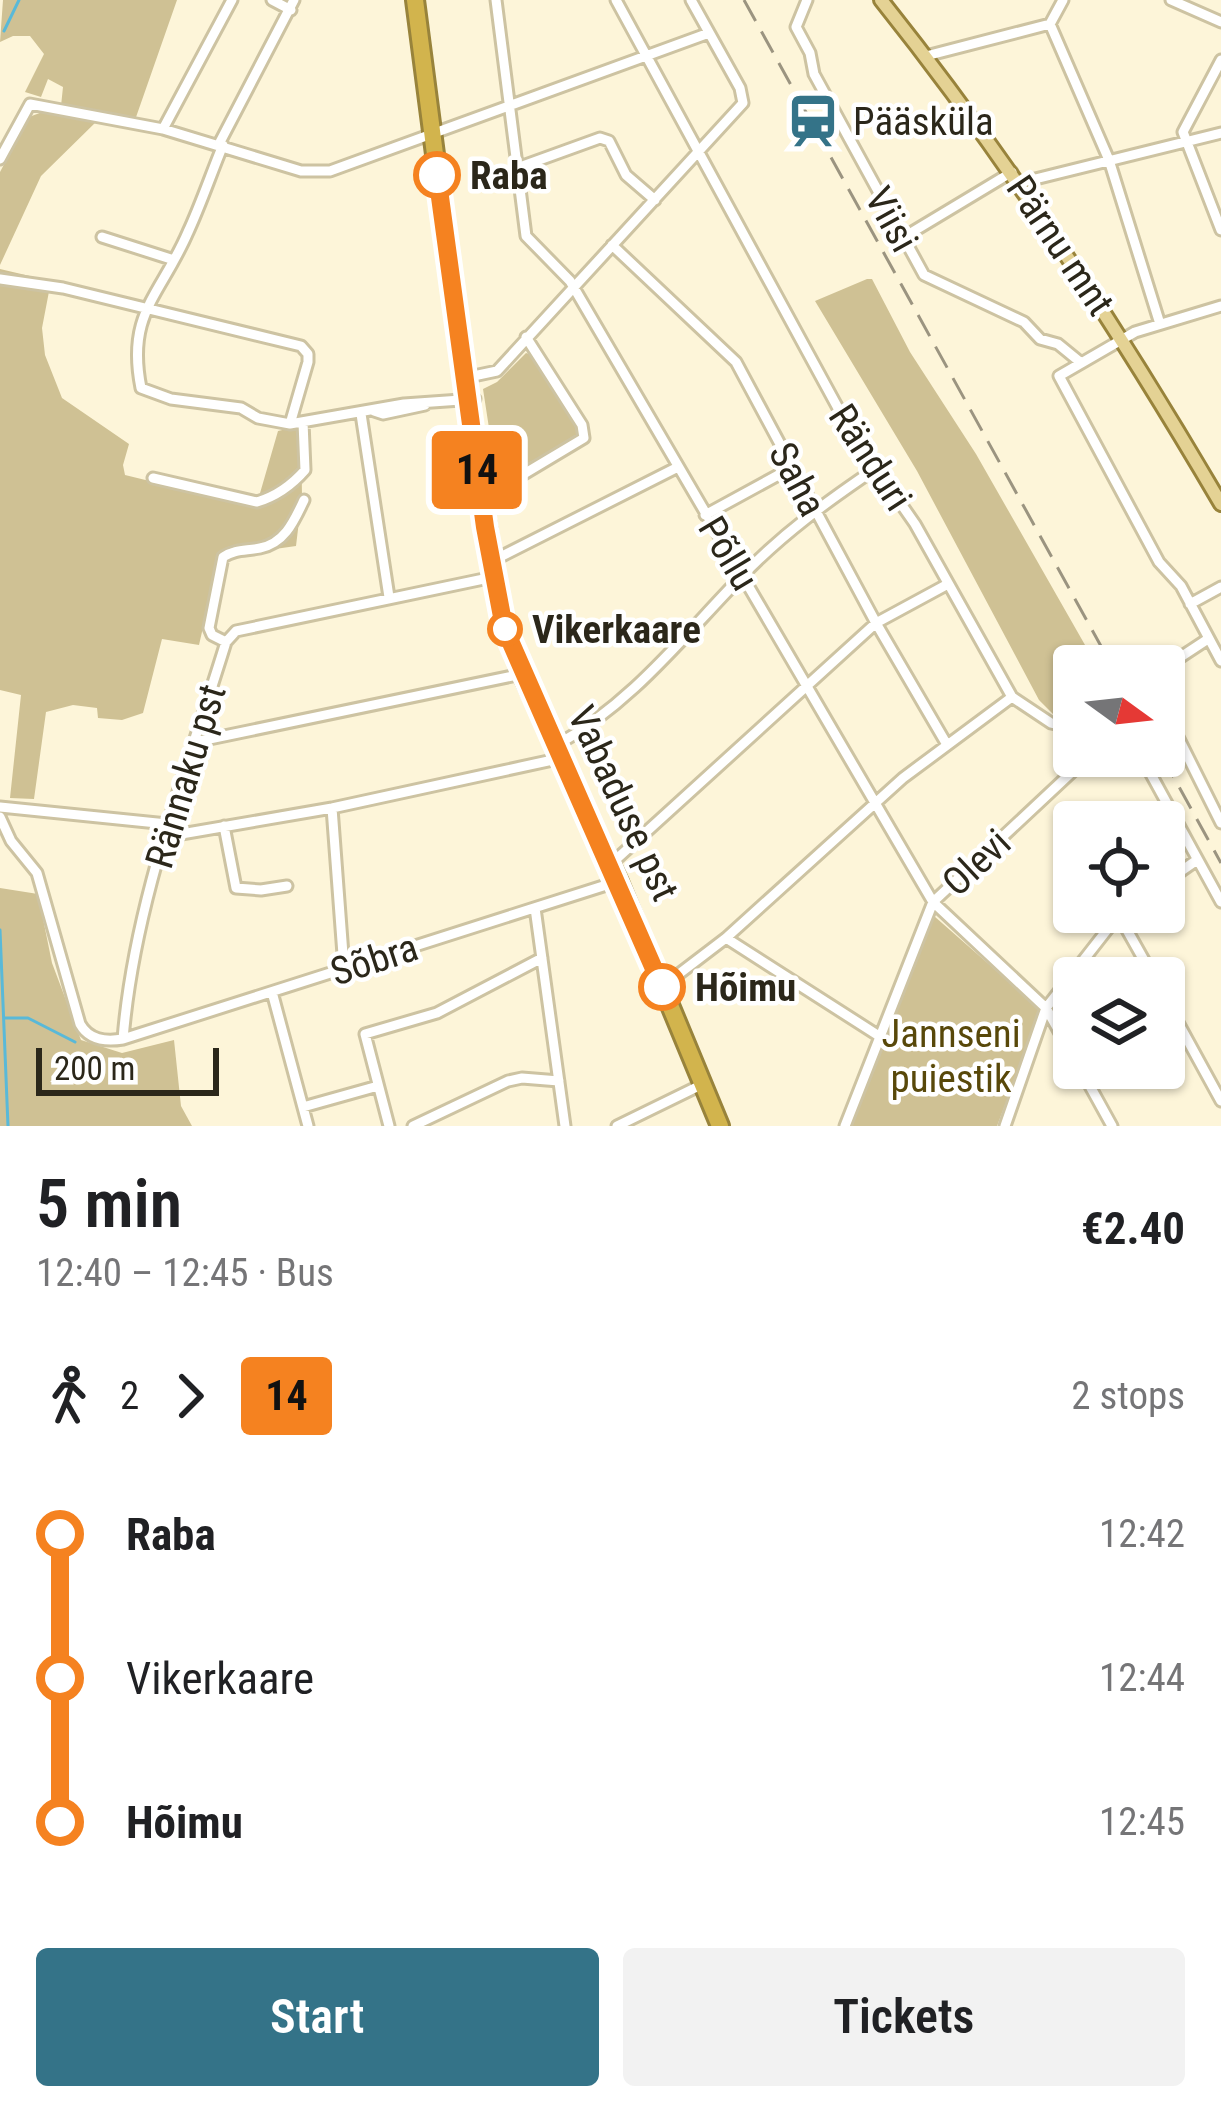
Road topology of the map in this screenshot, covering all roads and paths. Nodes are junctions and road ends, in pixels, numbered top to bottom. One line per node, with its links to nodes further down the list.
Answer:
1 (232, 0): 19 (street)
2 (272, 0): 11 (street)
3 (419, 0): 21 (highway, Vabaduse pst)
4 (496, 0): 18 (street, Põllu)
5 (616, 0): 15 (street)
6 (691, 0): 14 (street)
7 (807, 0): 32 (street, Viisi)
8 (881, 0): 16 (main road, Pärnu mnt)
9 (1063, 0): 13 (street)
10 (1171, 0): 12 (street)
11 (292, 5): 23 (street)
12 (1221, 22)
13 (1050, 24): 16 (street); 26 (street)
14 (709, 33): 15 (street); 24 (street)
15 (646, 54): 18 (street); 24 (street)
16 (926, 56): 28 (main road, Pärnu mnt)
17 (1221, 60): 22 (street)
18 (509, 105): 21 (street); 27 (street, Põllu)
19 (164, 129): 23 (street); 25 (street)
20 (1221, 133): 22 (street)
21 (436, 134): 23 (street); 43 (highway, Vabaduse pst)
22 (1186, 142): 26 (street); 30 (street)
23 (221, 144): 34 (street)
24 (698, 153): 29 (street); 50 (street, Ränduri)
25 (0, 159)
26 (1109, 160): 28 (street); 39 (street)
27 (517, 168): 29 (street); 36 (street, Põllu)
28 (1016, 178): 32 (street); 41 (main road, Pärnu mnt)
29 (655, 200): 33 (street)
30 (1221, 230)
31 (101, 237): 34 (street)
32 (904, 237): 42 (street, Viisi)
33 (612, 245): 36 (street); 49 (street, Saha)
34 (174, 260): 38 (street)
35 (0, 280): 38 (street)
36 (573, 287): 40 (street); 48 (street, Põllu)
37 (1221, 306): 39 (street)
38 (146, 308): 47 (street); 47 (street)
39 (1160, 323): 41 (street)
40 (526, 338): 43 (street); 52 (street)
41 (1124, 338): 42 (street); 54 (main road, Pärnu mnt)
42 (1080, 362): 62 (street)
43 (468, 377): 44 (highway, Vabaduse pst)
44 (471, 400): 45 (street); 52 (highway, Vabaduse pst)
45 (361, 414): 46 (street); 61 (street)
46 (303, 422): 47 (street); 51 (street)
47 (290, 424)
48 (678, 467): 56 (street, Põllu); 57 (street)
49 (793, 467): 55 (street, Saha); 56 (street)
50 (878, 467): 55 (street); 59 (street, Ränduri)
51 (153, 478)
52 (484, 491): 57 (highway, Vabaduse pst)
53 (304, 500): 65 (street, Rännaku pst)
54 (1221, 504)
55 (814, 509): 58 (street); 63 (street, Saha)
56 (705, 515): 58 (street, Põllu)
57 (497, 570): 61 (street); 68 (highway, Vabaduse pst)
58 (743, 575): 69 (street, Põllu); 74 (street)
59 (948, 584): 63 (street, Sõbra); 70 (street, Ränduri)
60 (1221, 587): 62 (street)
61 (389, 597): 65 (street)
62 (1190, 604): 64 (street)
63 (876, 623): 69 (street, Sõbra); 73 (street, Saha)
64 (1208, 639): 66 (street); 67 (street)
65 (226, 643): 72 (street, Rännaku pst)
66 (1185, 654)
67 (1221, 662)
68 (524, 673): 72 (street); 74 (highway, Vabaduse pst)
69 (806, 686): 78 (street, Põllu); 88 (street, Sõbra)
70 (1012, 698): 71 (street); 73 (street)
71 (1053, 723)
72 (195, 742): 83 (street, Rännaku pst)
73 (946, 742): 78 (street)
74 (561, 750): 80 (street); 88 (highway, Vabaduse pst)
75 (1185, 751): 82 (street)
76 (1067, 777): 90 (street, Olevi)
77 (1153, 777): 86 (street)
78 (877, 800): 90 (street, Põllu); 94 (street)
79 (0, 807): 83 (street)
80 (332, 808): 84 (street); 96 (street)
81 (0, 818): 103 (street)
82 (1221, 823)
83 (167, 824): 85 (street, Rännaku pst)
84 (224, 826): 85 (street); 89 (street)
85 (164, 837): 103 (street, Rännaku pst)
86 (1197, 860): 87 (street); 91 (street)
87 (1185, 868)
88 (618, 872): 92 (street, Sõbra); 97 (highway, Vabaduse pst); 105 (highway, Vabaduse pst)
89 (287, 886)
90 (933, 902): 99 (street, Põllu); 102 (street, Olevi)
91 (1221, 902)
92 (535, 908): 95 (street); 96 (street, Sõbra)
93 (1104, 933): 99 (street)
94 (726, 938): 97 (street); 102 (street)
95 (542, 958): 104 (street); 106 (street)
96 (344, 968): 98 (street, Sõbra)
97 (667, 983): 105 (highway, Vabaduse pst)
98 (272, 992): 103 (street, Sõbra); 109 (street)
99 (1046, 1008): 100 (street, Põllu); 117 (street)
100 (1053, 1020)
101 (1185, 1035): 108 (street)
102 (879, 1036): 116 (street, Olevi)
103 (123, 1039)
104 (559, 1081): 112 (street); 113 (street)
105 (705, 1083): 114 (street); 115 (highway, Vabaduse pst)
106 (378, 1086): 109 (street); 111 (street)
107 (1092, 1089): 118 (street)
108 (1221, 1101)
109 (303, 1106): 110 (street)
110 (308, 1126)
111 (389, 1126)
112 (413, 1126)
113 (565, 1126)
114 (616, 1126)
115 (723, 1126)
116 (845, 1126)
117 (1005, 1126)
118 (1112, 1126)

